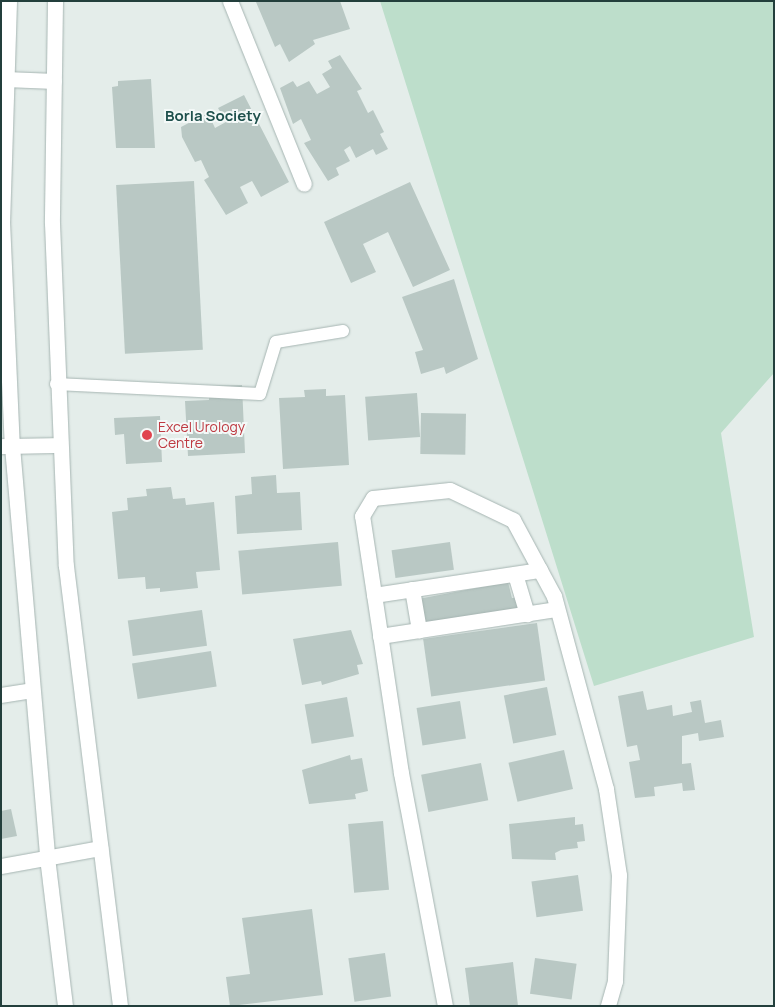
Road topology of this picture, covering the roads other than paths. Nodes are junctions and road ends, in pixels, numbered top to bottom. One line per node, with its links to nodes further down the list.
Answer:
1 (9, 1): 4 (main road)
2 (55, 1): 5 (main road)
3 (230, 1): 6 (main road)
4 (6, 79): 5 (main road); 7 (main road)
5 (54, 81): 10 (main road)
6 (304, 184)
7 (2, 221): 8 (main road)
8 (2, 242): 11 (main road)
9 (342, 331): 10 (lane)
10 (56, 384): 12 (main road)
11 (6, 439): 12 (main road); 21 (main road)
12 (58, 445): 23 (main road)
13 (540, 570): 14 (main road); 16 (main road); 17 (main road)
14 (515, 574): 15 (main road); 18 (main road)
15 (412, 589): 16 (main road); 19 (main road)
16 (374, 595): 20 (main road)
17 (558, 609): 18 (main road); 29 (main road)
18 (527, 614): 19 (main road)
19 (420, 630): 20 (main road)
20 (380, 636): 28 (main road)
21 (31, 690): 22 (main road); 24 (main road)
22 (1, 694)
23 (100, 848): 24 (main road); 27 (main road)
24 (47, 857): 25 (main road); 26 (main road)
25 (1, 866)
26 (65, 1006)
27 (120, 1006)
28 (444, 1006)
29 (608, 1006)

